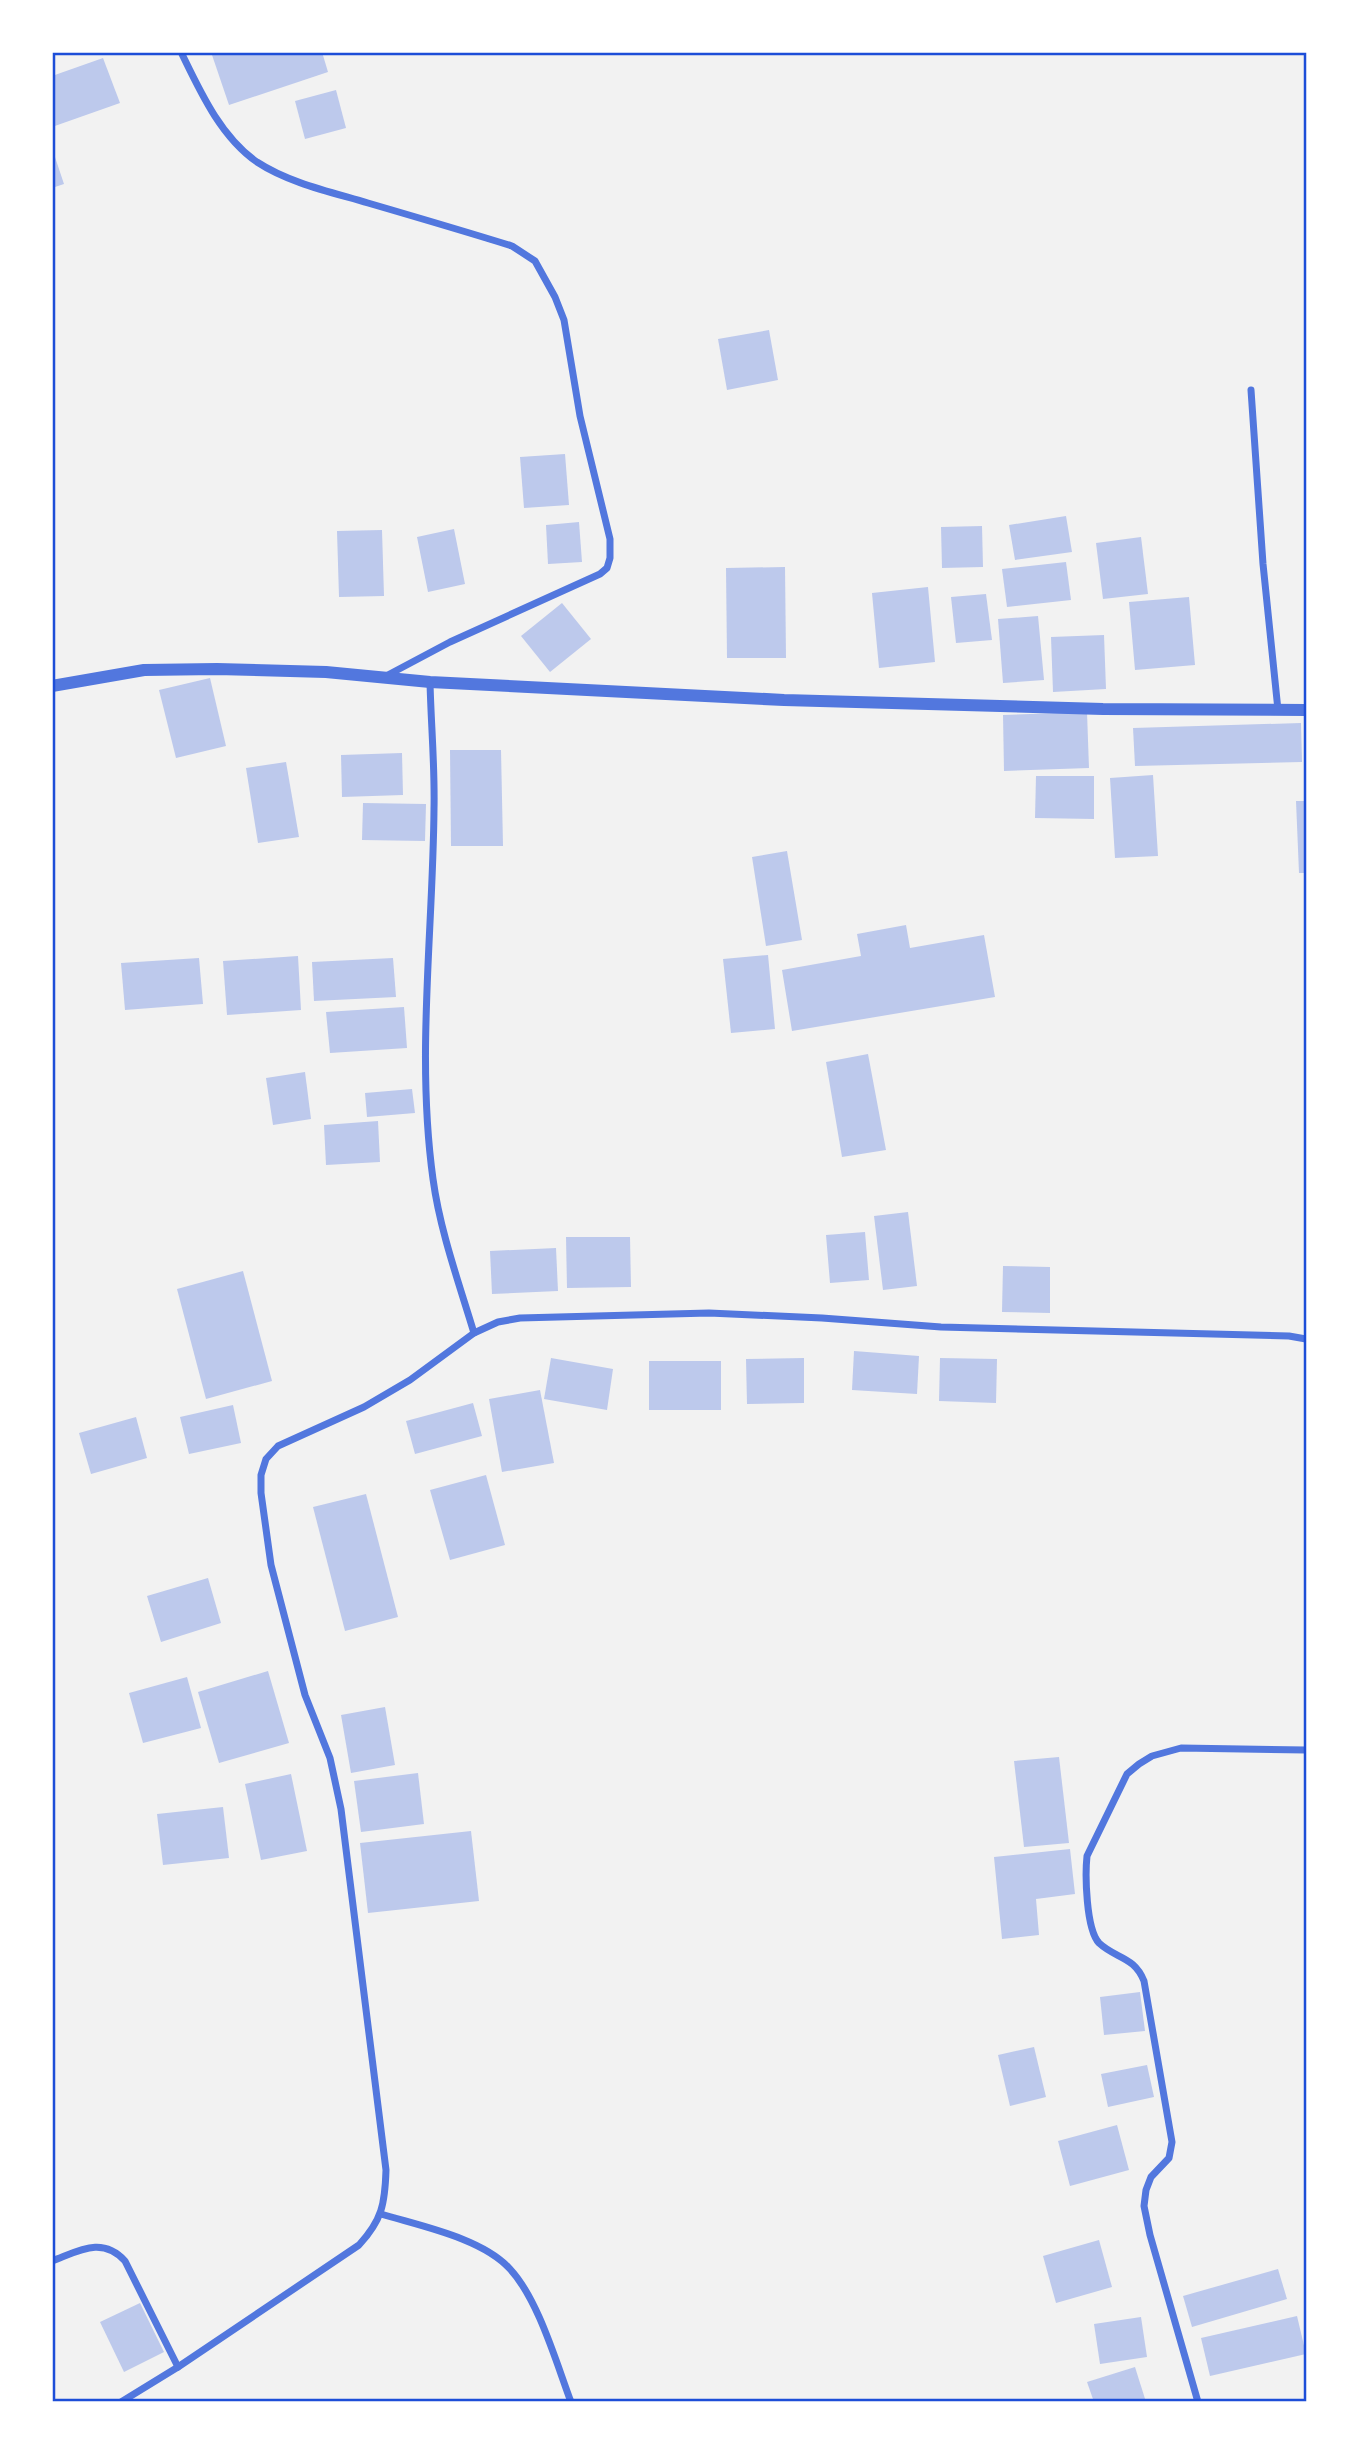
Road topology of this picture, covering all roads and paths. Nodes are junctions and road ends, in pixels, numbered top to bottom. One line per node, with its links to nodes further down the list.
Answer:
1 (181, 52): 3 (street)
2 (1251, 390): 6 (street)
3 (383, 678): 4 (street); 5 (street)
4 (430, 682): 6 (street); 8 (street)
5 (52, 686)
6 (1278, 709): 7 (street)
7 (1307, 710)
8 (474, 1333): 9 (street); 11 (street)
9 (1307, 1339)
10 (1307, 1750): 16 (street)
11 (381, 2214): 13 (street); 15 (street)
12 (52, 2261): 13 (street)
13 (178, 2367): 14 (street)
14 (121, 2402)
15 (571, 2402)
16 (1198, 2402)

